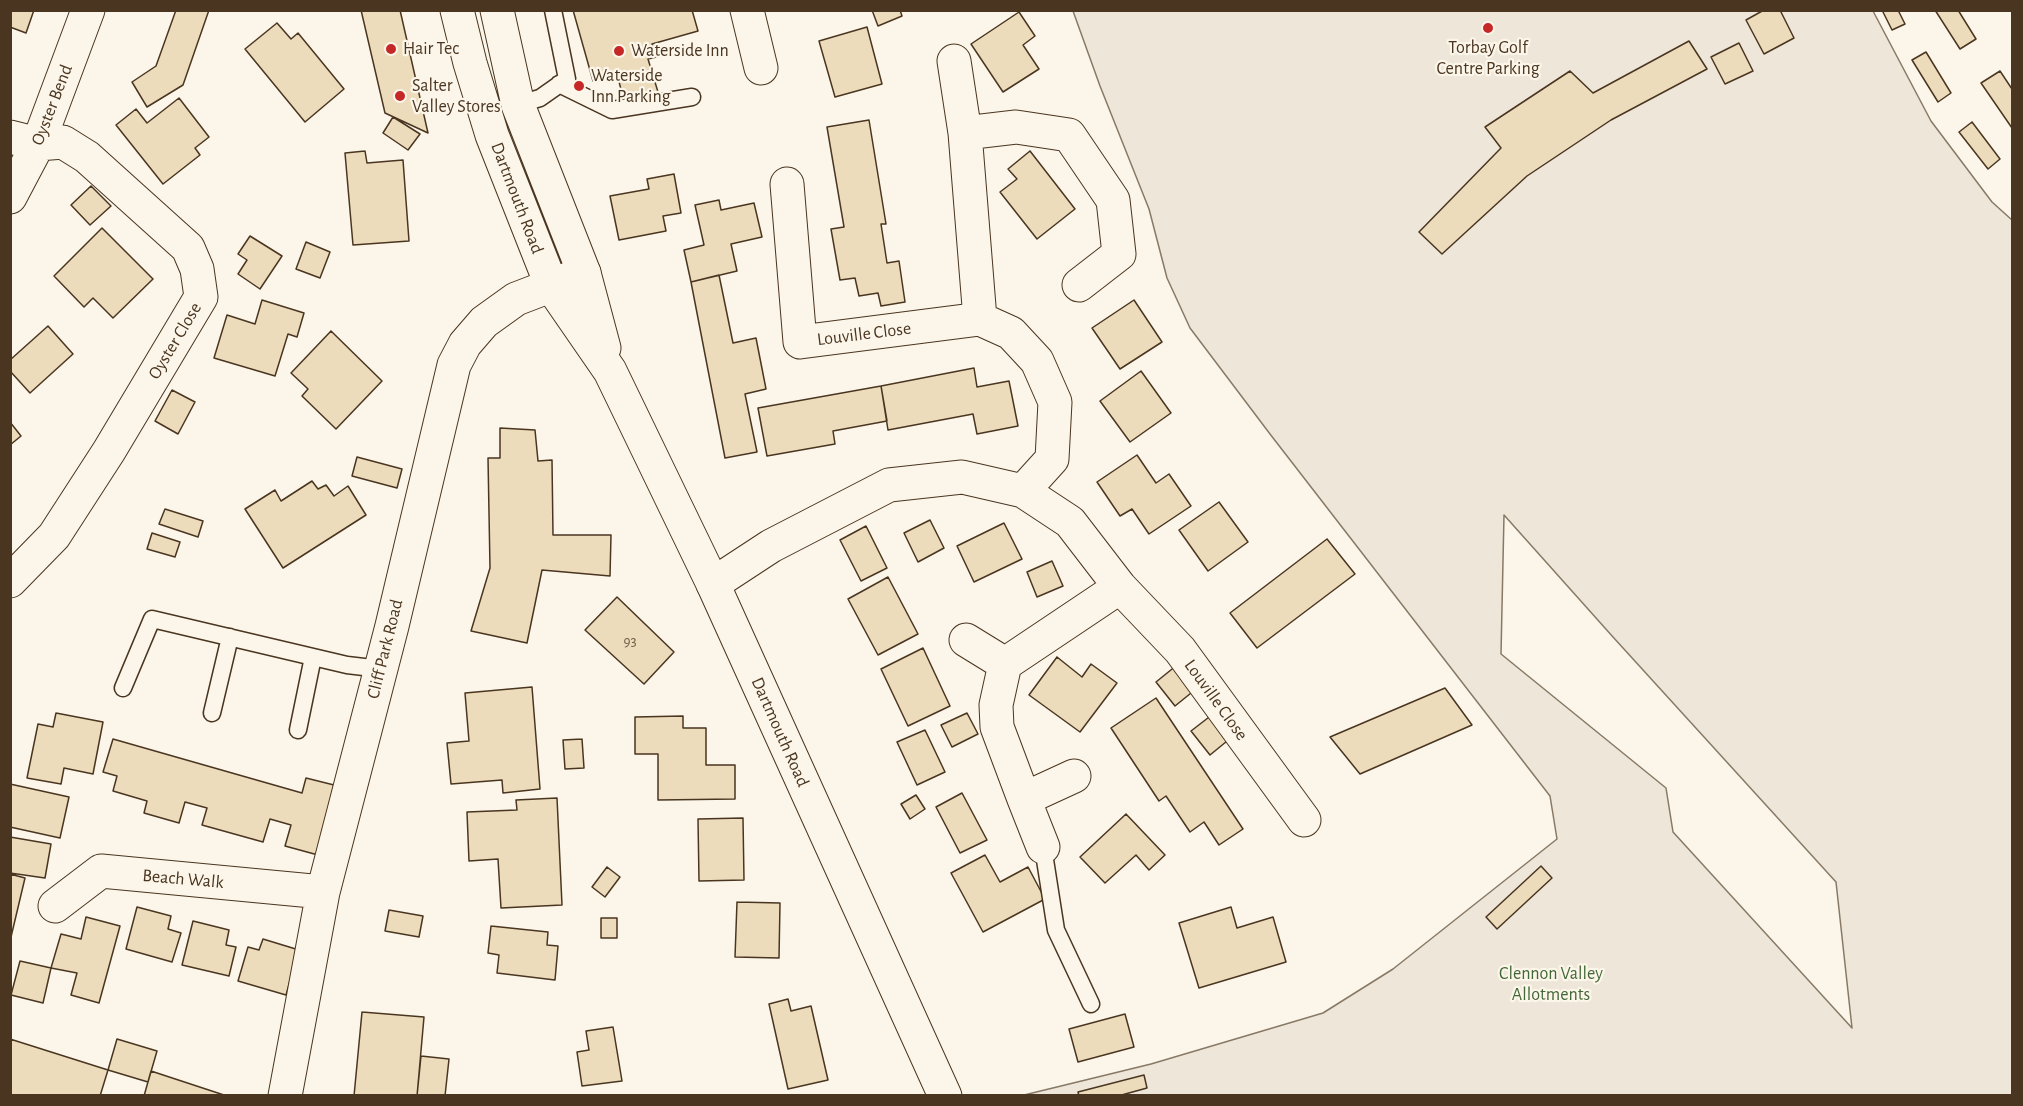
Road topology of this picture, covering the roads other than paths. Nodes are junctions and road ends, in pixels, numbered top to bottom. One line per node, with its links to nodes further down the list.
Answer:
1 (88, 10): 13 (street, Oyster Bend)
2 (458, 10): 11 (street, Dartmouth Road)
3 (497, 10): 10 (street, Dartmouth Road)
4 (553, 10): 8 (lane)
5 (747, 10): 7 (street)
6 (954, 61): 12 (street)
7 (761, 68)
8 (559, 84): 9 (lane); 10 (lane)
9 (692, 97)
10 (518, 105): 11 (lane); 16 (street, Dartmouth Road)
11 (485, 111): 18 (street, Dartmouth Road)
12 (965, 133): 17 (street); 19 (street)
13 (24, 140): 15 (street, Oyster Bend); 22 (street, Oyster Close)
14 (787, 184): 19 (street, Louville Close)
15 (10, 197)
16 (584, 273): 18 (street, Cliff Park Road); 20 (street, Dartmouth Road)
17 (1079, 285)
18 (552, 287): 20 (street, Dartmouth Road); 29 (street, Cliff Park Road)
19 (980, 319): 21 (street)
20 (610, 371): 23 (street, Dartmouth Road)
21 (1023, 490): 23 (street, Louville Close); 24 (street, Louville Close)
22 (10, 581)
23 (712, 584): 41 (street, Dartmouth Road)
24 (1120, 587): 28 (street); 35 (street, Louville Close)
25 (230, 637): 27 (lane); 30 (lane); 31 (lane)
26 (966, 640): 28 (street)
27 (313, 657): 29 (lane); 32 (lane)
28 (1005, 664): 34 (street)
29 (381, 669): 37 (street, Cliff Park Road)
30 (123, 688)
31 (212, 713)
32 (298, 730)
33 (1074, 776): 34 (street)
34 (1024, 799): 36 (street)
35 (1304, 819)
36 (1043, 847): 39 (lane)
37 (323, 892): 38 (street, Beach Walk); 40 (street, Cliff Park Road)
38 (55, 906)
39 (1091, 1004)
40 (285, 1095)
41 (945, 1095)

